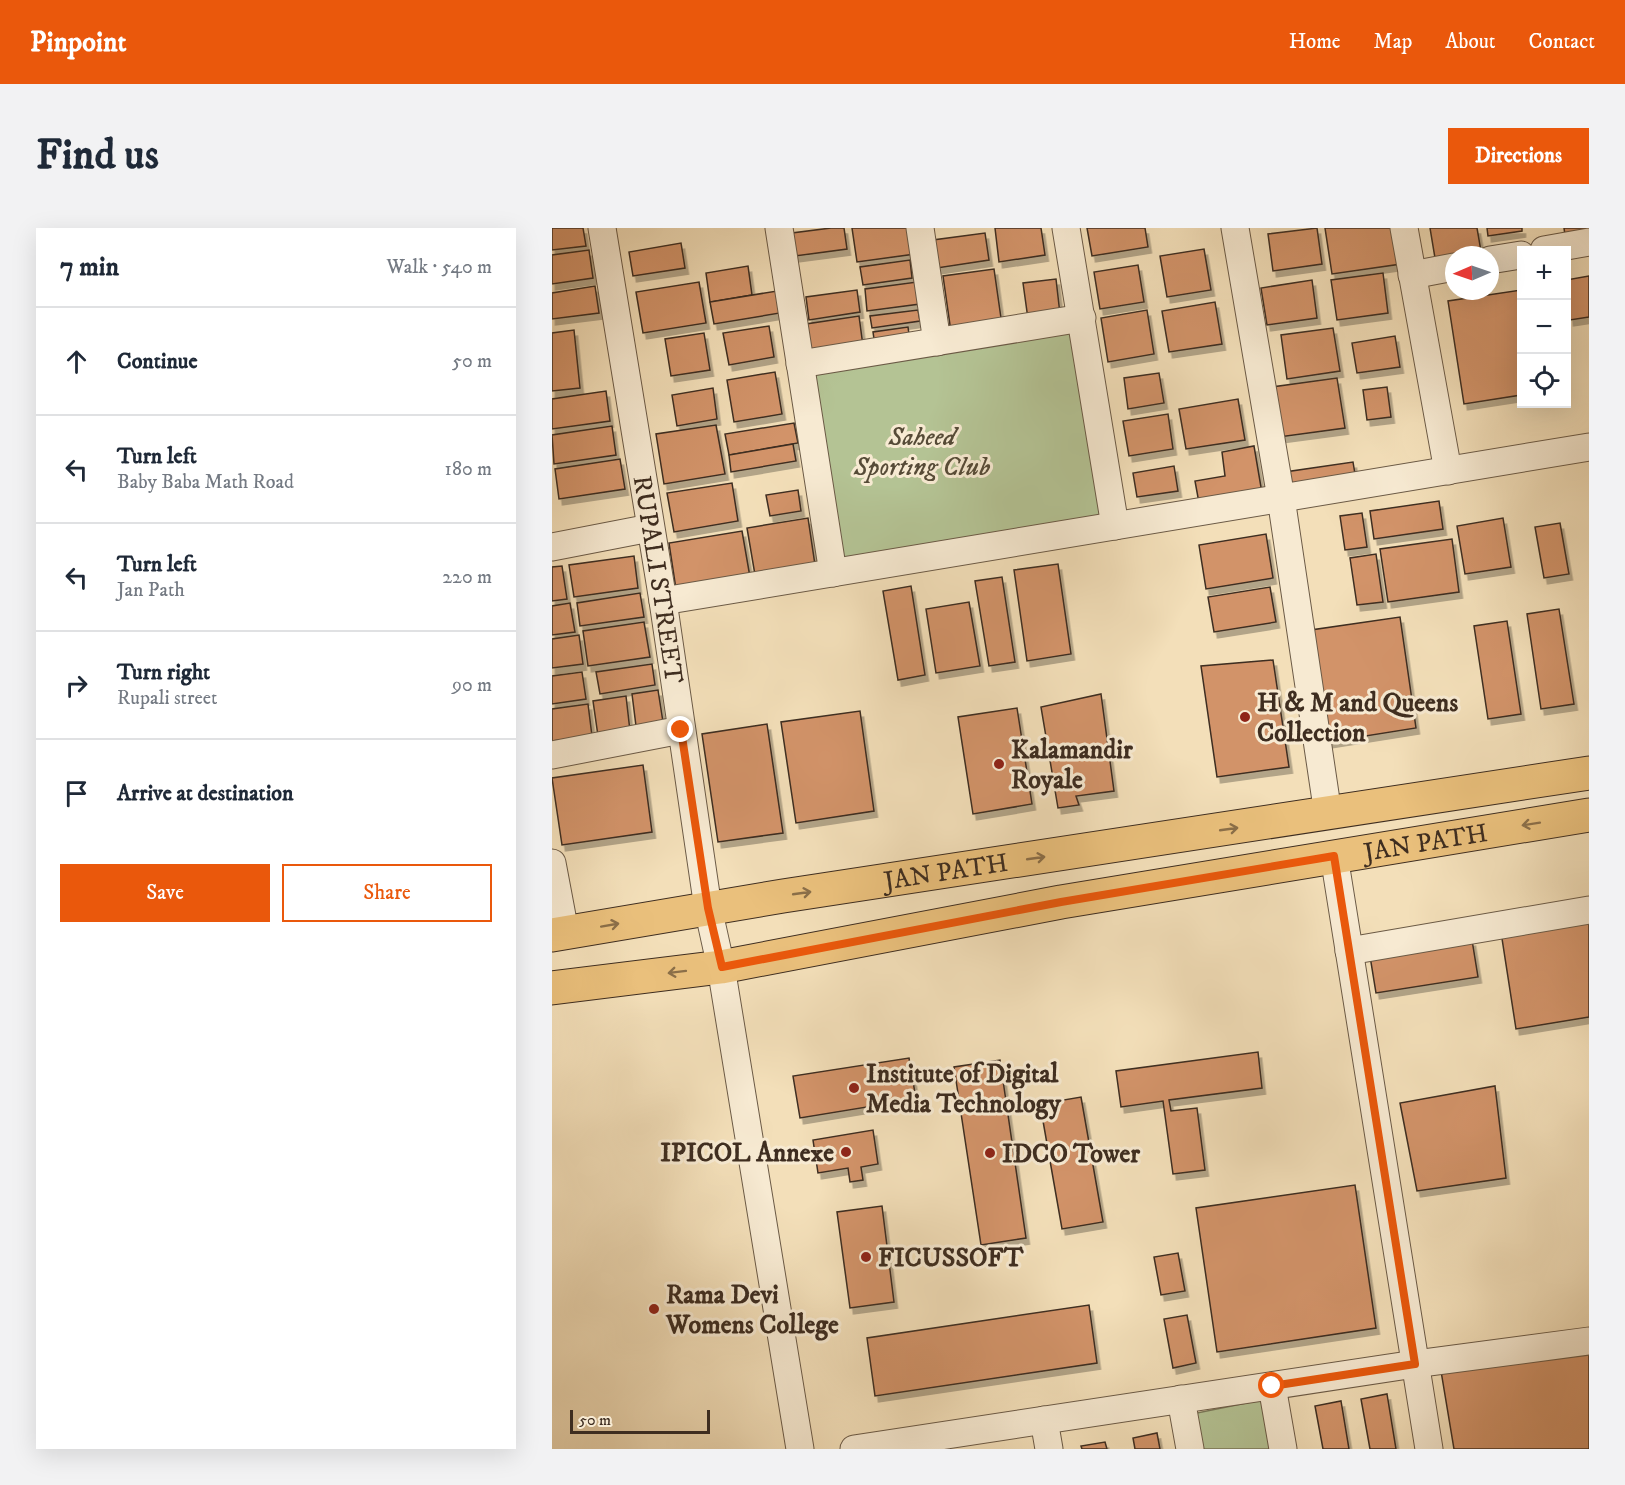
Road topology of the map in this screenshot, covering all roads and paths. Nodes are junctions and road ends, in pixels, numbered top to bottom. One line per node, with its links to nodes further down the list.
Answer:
1 (602, 228): 20 (street, RUPALI STREET)
2 (779, 228): 15 (street)
3 (920, 228): 14 (street)
4 (1066, 228): 13 (street)
5 (1235, 228): 18 (street)
6 (1404, 228): 12 (street)
7 (1550, 242): 8 (street)
8 (1589, 242)
9 (1517, 256): 10 (street)
10 (1499, 259)
11 (1445, 269): 12 (street)
12 (1412, 275): 17 (street)
13 (1082, 318): 14 (street); 19 (street)
14 (937, 342): 15 (street)
15 (800, 364): 22 (street)
16 (1589, 447): 17 (street)
17 (1448, 471): 18 (street)
18 (1281, 498): 19 (street); 27 (street)
19 (1115, 526): 22 (street)
20 (650, 528): 21 (street); 23 (street, RUPALI STREET)
21 (552, 546)
22 (833, 573): 23 (street)
23 (663, 601): 24 (street, RUPALI STREET)
24 (681, 730): 25 (street); 31 (street, RUPALI STREET)
25 (552, 755)
26 (1589, 773): 27 (main road, JAN PATH)
27 (1328, 814): 31 (main road, JAN PATH, one-way to 27)
28 (1589, 815): 29 (main road, JAN PATH, one-way to 29)
29 (1334, 856): 34 (street); 35 (main road, JAN PATH)
30 (552, 863): 33 (street)
31 (708, 908): 33 (main road, JAN PATH, one-way to 31); 35 (street, RUPALI STREET)
32 (1589, 910): 34 (street)
33 (558, 933)
34 (1349, 951): 38 (street)
35 (722, 967): 36 (main road, JAN PATH, one-way to 36); 43 (street, RUPALI STREET)
36 (552, 988)
37 (1589, 1341): 38 (street)
38 (1415, 1364): 39 (street); 48 (street)
39 (1272, 1386): 40 (street); 47 (street)
40 (1181, 1400): 41 (street); 46 (street)
41 (1044, 1420): 42 (street); 45 (street)
42 (944, 1442): 44 (street)
43 (800, 1449)
44 (854, 1449)
45 (1049, 1449)
46 (1190, 1449)
47 (1283, 1449)
48 (1429, 1449)

